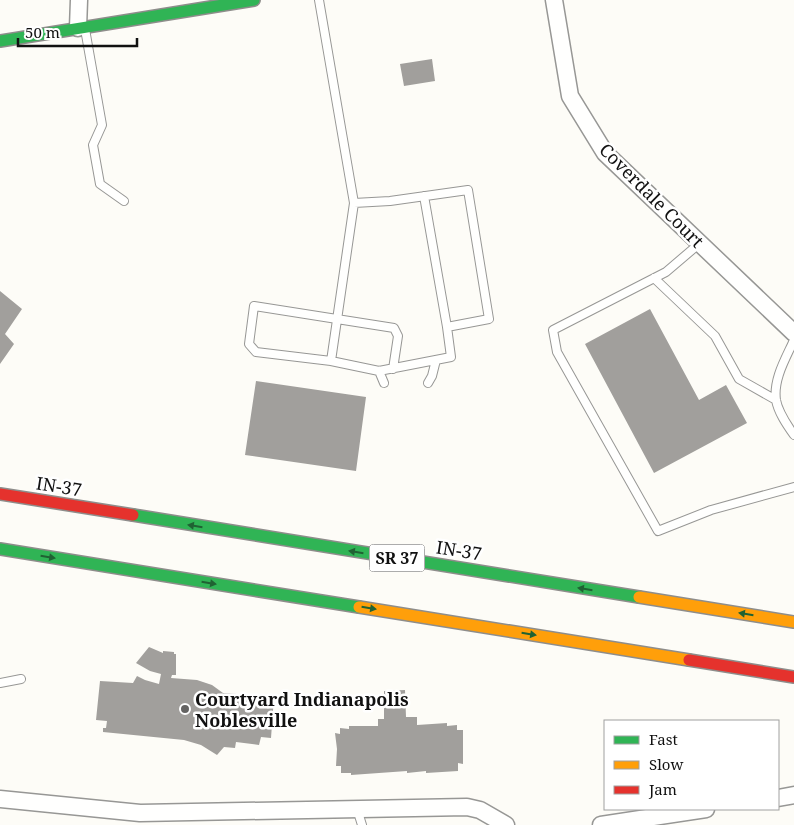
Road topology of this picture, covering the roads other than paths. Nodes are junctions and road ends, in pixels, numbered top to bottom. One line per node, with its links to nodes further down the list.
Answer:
1 (79, 0): 5 (street)
2 (254, 0): 5 (main road)
3 (319, 0): 9 (lane)
4 (554, 0): 10 (street, Coverdale Court)
5 (81, 28): 6 (main road); 8 (lane)
6 (0, 41)
7 (424, 196): 9 (lane); 13 (lane); 13 (lane)
8 (124, 201)
9 (354, 203): 12 (lane)
10 (700, 243): 11 (lane); 14 (street, Coverdale Court)
11 (654, 278): 22 (lane); 24 (lane)
12 (336, 318): 17 (lane); 17 (lane); 18 (lane)
13 (447, 327): 16 (lane)
14 (794, 332)
15 (794, 340): 22 (lane)
16 (436, 360): 18 (lane); 21 (lane)
17 (331, 361): 19 (lane)
18 (392, 369): 19 (lane)
19 (379, 371): 20 (lane)
20 (384, 383)
21 (428, 383)
22 (776, 400): 23 (lane)
23 (794, 435)
24 (794, 487)
25 (0, 494): 27 (main road, IN-37 / SR 37, one-way to 25)
26 (0, 549): 28 (main road, one-way to 28)
27 (794, 622)
28 (794, 677)
29 (21, 679): 30 (lane)
30 (0, 683)
31 (794, 795): 32 (street)
32 (779, 798)
33 (0, 799): 36 (street)
34 (357, 809): 36 (street); 37 (lane); 38 (street)
35 (699, 810): 39 (street)
36 (141, 819)
37 (362, 825)
38 (506, 825)
39 (600, 825)

